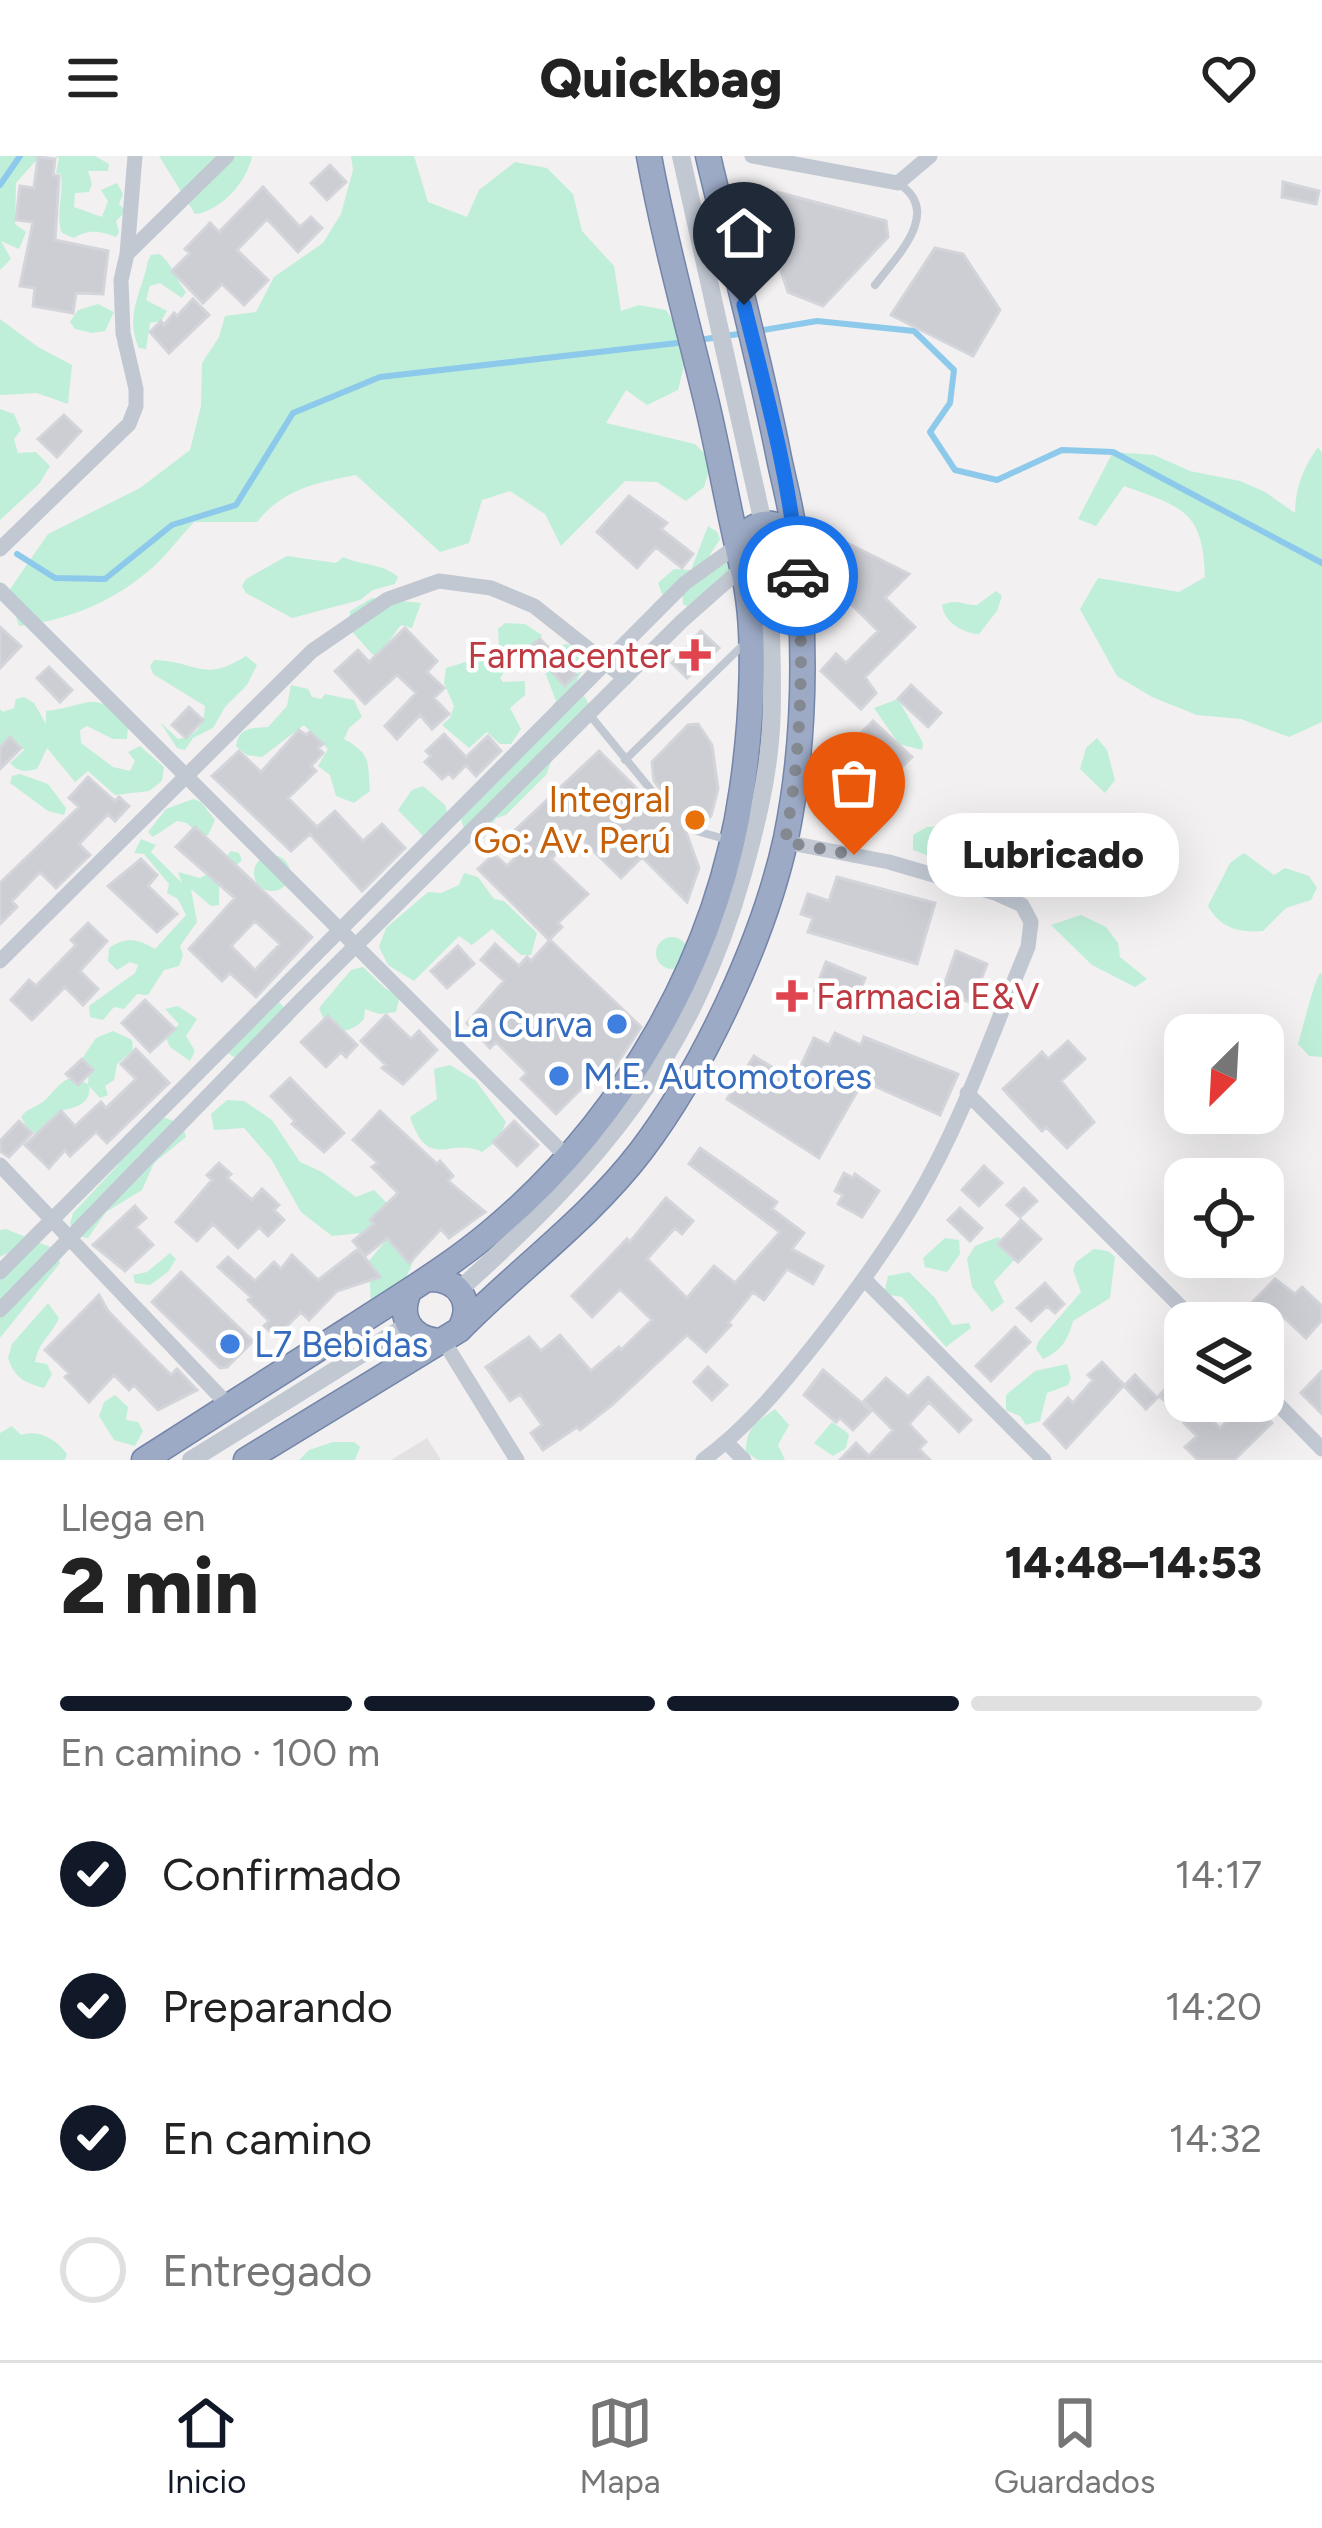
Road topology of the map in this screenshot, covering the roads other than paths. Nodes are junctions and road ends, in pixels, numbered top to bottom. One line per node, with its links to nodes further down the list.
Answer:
1 (135, 156): 9 (street)
2 (227, 156): 9 (street)
3 (649, 156): 14 (highway)
4 (682, 156): 11 (street)
5 (708, 156): 13 (highway)
6 (752, 156): 8 (street)
7 (930, 156): 8 (street)
8 (898, 184): 10 (lane)
9 (128, 254): 12 (street)
10 (875, 285)
11 (763, 523): 13 (highway); 14 (highway)
12 (0, 549)
13 (797, 551): 15 (highway); 26 (highway)
14 (741, 556): 15 (highway); 17 (highway); 18 (street); 19 (street)
15 (770, 582): 38 (street)
16 (0, 590): 22 (street)
17 (750, 639): 21 (lane); 25 (highway)
18 (605, 662): 19 (street); 22 (street); 27 (street)
19 (625, 678): 20 (street)
20 (589, 714): 21 (lane); 28 (street)
21 (625, 760): 23 (lane)
22 (185, 774): 27 (street); 29 (street)
23 (660, 801)
24 (693, 830): 25 (lane)
25 (732, 841): 31 (highway)
26 (785, 842): 30 (street); 42 (highway)
27 (340, 930): 28 (street); 33 (street)
28 (357, 946): 31 (street); 34 (street)
29 (0, 961)
30 (967, 1093): 36 (street); 39 (street)
31 (566, 1156): 37 (highway)
32 (0, 1165): 33 (street)
33 (50, 1220): 34 (street); 35 (street)
34 (69, 1239): 40 (street); 43 (street)
35 (0, 1272)
36 (865, 1280): 45 (street); 53 (street)
37 (420, 1285): 38 (highway); 41 (highway); 43 (highway)
38 (459, 1290): 42 (highway)
39 (1176, 1302)
40 (0, 1310)
41 (408, 1325): 42 (highway); 48 (street)
42 (446, 1337): 49 (highway); 50 (street)
43 (230, 1406): 47 (highway)
44 (1284, 1410): 46 (street)
45 (727, 1442): 51 (street); 52 (street)
46 (1322, 1448)
47 (144, 1460)
48 (191, 1460)
49 (246, 1460)
50 (518, 1460)
51 (703, 1460)
52 (744, 1460)
53 (1044, 1460)

